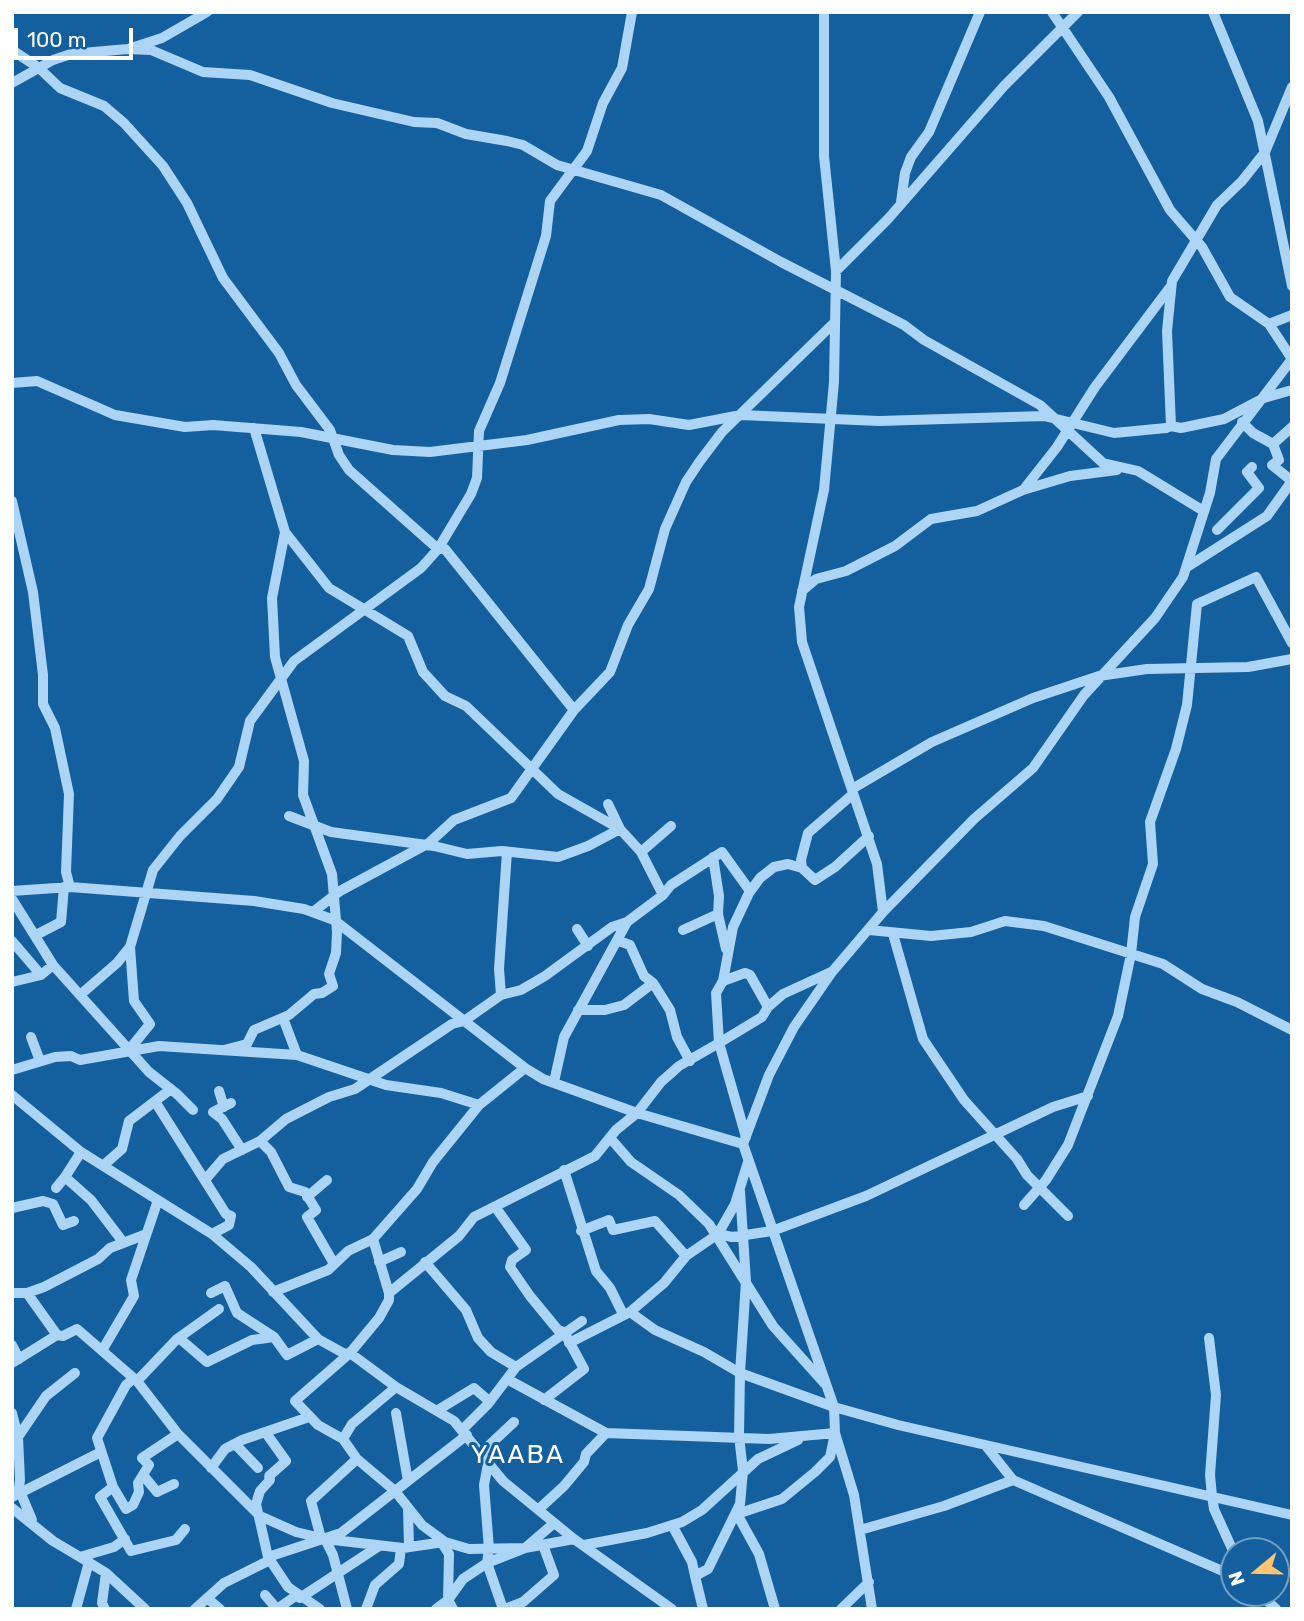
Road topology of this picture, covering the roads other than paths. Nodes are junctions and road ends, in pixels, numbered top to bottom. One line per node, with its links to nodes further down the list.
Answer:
1 (207, 12): 9 (street)
2 (632, 12): 15 (street)
3 (824, 12): 18 (street)
4 (980, 12): 16 (street)
5 (1052, 12): 8 (street)
6 (1078, 12): 8 (street)
7 (1213, 12): 14 (street)
8 (1062, 28): 16 (street); 17 (street)
9 (128, 49): 11 (street); 15 (street)
10 (12, 50): 11 (street)
11 (39, 68): 12 (street); 37 (street)
12 (12, 83)
13 (1292, 87): 14 (street)
14 (1265, 152): 17 (street); 20 (street)
15 (576, 169): 21 (street); 39 (street)
16 (901, 202): 18 (street)
17 (1195, 239): 19 (street); 24 (street)
18 (836, 271): 21 (street)
19 (1171, 285): 33 (street); 36 (street)
20 (1292, 286)
21 (835, 289): 23 (street); 31 (street)
22 (1292, 315): 24 (street)
23 (835, 322): 29 (street); 30 (street)
24 (1269, 324): 25 (street)
25 (1292, 359): 28 (street)
26 (12, 383): 35 (street)
27 (1292, 390): 28 (street)
28 (1264, 398): 32 (street); 33 (street)
29 (741, 415): 30 (street); 39 (street); 59 (street)
30 (830, 419): 31 (street); 52 (street)
31 (1055, 419): 36 (street)
32 (1242, 422): 38 (street); 46 (street)
33 (1171, 426): 36 (street)
34 (1292, 427): 38 (street)
35 (254, 428): 37 (street); 48 (street)
36 (1069, 428): 41 (street); 43 (street)
37 (333, 438): 39 (street); 50 (street)
38 (1273, 444): 42 (street)
39 (478, 447): 50 (street)
40 (1252, 467): 47 (street)
41 (1121, 469): 43 (street); 46 (street)
42 (1292, 481): 44 (street)
43 (1023, 490): 52 (street)
44 (1287, 494): 49 (street)
45 (12, 501): 73 (street)
46 (1202, 515): 47 (street); 51 (street)
47 (1217, 530): 49 (street)
48 (285, 532): 53 (street); 58 (street)
49 (1230, 541): 51 (street)
50 (438, 549): 53 (street); 59 (street)
51 (1187, 567): 57 (street)
52 (802, 591): 61 (street)
53 (363, 611): 58 (street); 60 (street)
54 (1292, 643): 56 (street)
55 (1292, 659): 56 (street)
56 (1192, 666): 57 (street); 94 (street)
57 (1099, 676): 61 (street); 81 (street)
58 (281, 678): 64 (street); 76 (street)
59 (574, 710): 60 (street)
60 (533, 770): 66 (street); 68 (street)
61 (853, 792): 67 (street); 72 (street)
62 (608, 804): 66 (street)
63 (289, 816): 64 (street)
64 (316, 826): 68 (street); 77 (street)
65 (671, 826): 70 (street)
66 (621, 828): 69 (street); 70 (street)
67 (869, 836): 72 (street); 81 (street)
68 (426, 845): 69 (street); 77 (street)
69 (507, 852): 103 (street)
70 (641, 852): 78 (street)
71 (713, 857): 75 (street); 78 (street); 82 (street)
72 (802, 868): 75 (street)
73 (67, 887): 74 (street); 76 (street); 89 (street)
74 (12, 891)
75 (750, 891): 95 (street)
76 (145, 892): 80 (street); 93 (street)
77 (334, 895): 80 (street); 83 (street)
78 (663, 895): 84 (street)
79 (12, 899): 89 (street)
80 (313, 912): 83 (street)
81 (883, 912): 87 (street)
82 (718, 914): 86 (street); 95 (street)
83 (337, 922): 106 (street); 107 (street)
84 (628, 922): 90 (street); 92 (street)
85 (577, 929): 92 (street)
86 (683, 930)
87 (869, 930): 88 (street); 97 (street)
88 (893, 934): 94 (street); 128 (street)
89 (36, 935): 96 (street)
90 (619, 940): 101 (street); 105 (street)
91 (12, 941): 98 (street)
92 (588, 946): 103 (street)
93 (130, 947): 102 (street); 111 (street)
94 (1131, 954): 108 (street); 123 (street)
95 (728, 959): 99 (street)
96 (53, 965): 98 (street); 102 (street)
97 (832, 972): 104 (street); 130 (street)
98 (41, 975): 100 (street)
99 (723, 981): 104 (street); 110 (street)
100 (12, 982)
101 (653, 983): 105 (street); 115 (street)
102 (80, 995): 111 (street)
103 (501, 995): 107 (street)
104 (768, 1007): 110 (street)
105 (579, 1010): 119 (street)
106 (283, 1018): 112 (street); 113 (street)
107 (464, 1021): 116 (street); 118 (street)
108 (1292, 1030)
109 (31, 1037): 114 (street)
110 (719, 1043): 115 (street); 130 (street)
111 (129, 1050): 112 (street); 114 (street); 120 (street)
112 (224, 1050): 113 (street)
113 (297, 1055): 118 (street)
114 (40, 1061): 117 (street)
115 (690, 1061): 127 (street)
116 (525, 1068): 119 (street); 125 (street)
117 (12, 1070)
118 (368, 1079): 125 (street); 131 (street)
119 (554, 1082): 127 (street)
120 (171, 1089): 124 (street); 126 (street)
121 (219, 1091): 132 (street)
122 (12, 1095): 133 (street)
123 (1088, 1096): 128 (street); 141 (street)
124 (156, 1103): 135 (street); 138 (street)
125 (479, 1105): 156 (street)
126 (193, 1110)
127 (637, 1113): 129 (street); 130 (street)
128 (996, 1135): 141 (street); 151 (street)
129 (611, 1139): 136 (street); 153 (street)
130 (745, 1140): 134 (street)
131 (260, 1141): 132 (street); 143 (street)
132 (242, 1150): 138 (street)
133 (81, 1152): 135 (street); 137 (street)
134 (748, 1162): 142 (street); 151 (street)
135 (105, 1164): 144 (street)
136 (564, 1170): 147 (street); 150 (street)
137 (65, 1177): 140 (street); 157 (street)
138 (205, 1180): 152 (street)
139 (327, 1180): 143 (street)
140 (56, 1188)
141 (1040, 1188): 145 (street); 148 (street)
142 (740, 1191): 153 (street); 155 (street)
143 (307, 1197): 160 (street)
144 (158, 1200): 152 (street); 154 (street)
145 (1024, 1205)
146 (12, 1208): 149 (street)
147 (496, 1208): 162 (street); 172 (street)
148 (1069, 1216)
149 (74, 1221)
150 (581, 1231): 159 (street); 170 (street)
151 (772, 1231): 155 (street); 189 (street)
152 (212, 1234): 164 (street)
153 (718, 1234): 155 (street); 159 (street); 163 (street)
154 (144, 1235): 157 (street); 180 (street)
155 (743, 1236): 163 (street)
156 (373, 1239): 160 (street); 161 (street)
157 (123, 1242): 166 (street)
158 (401, 1252): 161 (street)
159 (686, 1255): 170 (street)
160 (333, 1262): 164 (street)
161 (379, 1262): 168 (street)
162 (425, 1262): 168 (street); 183 (street)
163 (746, 1281): 185 (street); 189 (street)
164 (273, 1292): 177 (street)
165 (12, 1293): 166 (street)
166 (26, 1293): 173 (street)
167 (211, 1293): 174 (street)
168 (389, 1293): 181 (street)
169 (219, 1309): 175 (street)
170 (626, 1313): 178 (street); 185 (street)
171 (582, 1321): 172 (street)
172 (564, 1332): 178 (street); 183 (street)
173 (57, 1335): 180 (street); 182 (street)
174 (274, 1337): 175 (street); 177 (street)
175 (179, 1338): 187 (street)
176 (1209, 1338): 223 (street)
177 (318, 1339): 181 (street)
178 (569, 1343): 190 (street)
179 (12, 1345): 182 (street)
180 (103, 1349): 187 (street)
181 (350, 1353): 188 (street); 196 (street)
182 (16, 1361)
183 (516, 1367): 186 (street)
184 (75, 1373): 204 (street)
185 (740, 1373): 192 (street); 203 (street)
186 (507, 1379): 190 (street); 191 (street)
187 (135, 1380): 202 (street); 209 (street)
188 (396, 1387): 193 (street); 206 (street)
189 (828, 1387): 192 (street)
190 (544, 1400): 200 (street)
191 (489, 1401): 193 (street); 198 (street)
192 (834, 1407): 201 (street); 208 (street)
193 (438, 1410): 198 (street)
194 (12, 1413): 204 (street)
195 (396, 1413): 218 (street)
196 (309, 1417): 199 (street); 206 (street)
197 (514, 1422): 210 (street)
198 (465, 1432): 210 (street); 218 (street)
199 (266, 1433): 207 (street); 231 (street)
200 (606, 1433): 203 (street); 227 (street)
201 (835, 1433): 205 (street); 228 (street); 236 (street)
202 (178, 1434): 213 (street); 216 (street)
203 (739, 1436): 205 (street); 215 (street)
204 (18, 1437): 222 (street)
205 (809, 1437): 215 (street)
206 (343, 1439): 211 (street)
207 (235, 1444): 213 (street); 214 (street)
208 (986, 1446): 217 (street); 223 (street)
209 (99, 1452): 220 (street); 222 (street)
210 (481, 1453): 212 (street)
211 (357, 1459): 221 (street); 239 (street)
212 (488, 1464): 227 (street); 247 (street)
213 (211, 1468): 231 (street)
214 (258, 1468)
215 (743, 1471): 228 (street); 234 (street)
216 (143, 1475): 219 (street); 226 (street)
217 (1013, 1480): 236 (street); 251 (street)
218 (408, 1481): 221 (street)
219 (174, 1484)
220 (113, 1487): 226 (street); 230 (street)
221 (395, 1491): 225 (street); 239 (street)
222 (16, 1494): 232 (street)
223 (1212, 1496): 229 (street); 237 (street)
224 (12, 1508): 232 (street)
225 (408, 1508): 241 (street); 245 (street)
226 (126, 1509): 230 (street)
227 (538, 1509): 233 (street)
228 (737, 1514): 253 (street); 272 (street)
229 (1292, 1515)
230 (113, 1516): 238 (street)
231 (260, 1516): 239 (street); 248 (street)
232 (33, 1523): 249 (street)
233 (554, 1524): 240 (street); 246 (street)
234 (672, 1525): 243 (street); 253 (street)
235 (185, 1530): 238 (street)
236 (860, 1530): 255 (street)
237 (1227, 1537)
238 (125, 1539): 249 (street)
239 (323, 1539): 244 (street); 248 (street); 254 (street)
240 (574, 1539): 242 (street); 243 (street)
241 (443, 1543): 245 (street); 247 (street); 259 (street)
242 (543, 1545): 246 (street); 269 (street)
243 (584, 1545): 270 (street)
244 (379, 1546): 245 (street); 254 (street)
245 (405, 1547): 267 (street)
246 (525, 1548): 247 (street); 250 (street)
247 (489, 1549): 250 (street)
248 (269, 1558): 257 (street); 258 (street)
249 (85, 1559): 252 (street); 260 (street)
250 (487, 1563): 259 (street); 269 (street)
251 (1220, 1570)
252 (106, 1573): 261 (street); 262 (street)
253 (695, 1576): 271 (street)
254 (336, 1577): 257 (street); 266 (street)
255 (869, 1582): 273 (street); 274 (street)
256 (265, 1595): 257 (street)
257 (299, 1597): 265 (street)
258 (207, 1598): 263 (street); 264 (street)
259 (451, 1604): 268 (street)
260 (76, 1609)
261 (105, 1609)
262 (145, 1609)
263 (195, 1609)
264 (220, 1609)
265 (320, 1609)
266 (347, 1609)
267 (366, 1609)
268 (436, 1609)
269 (504, 1609)
270 (672, 1609)
271 (703, 1609)
272 (775, 1609)
273 (841, 1609)
274 (872, 1609)

